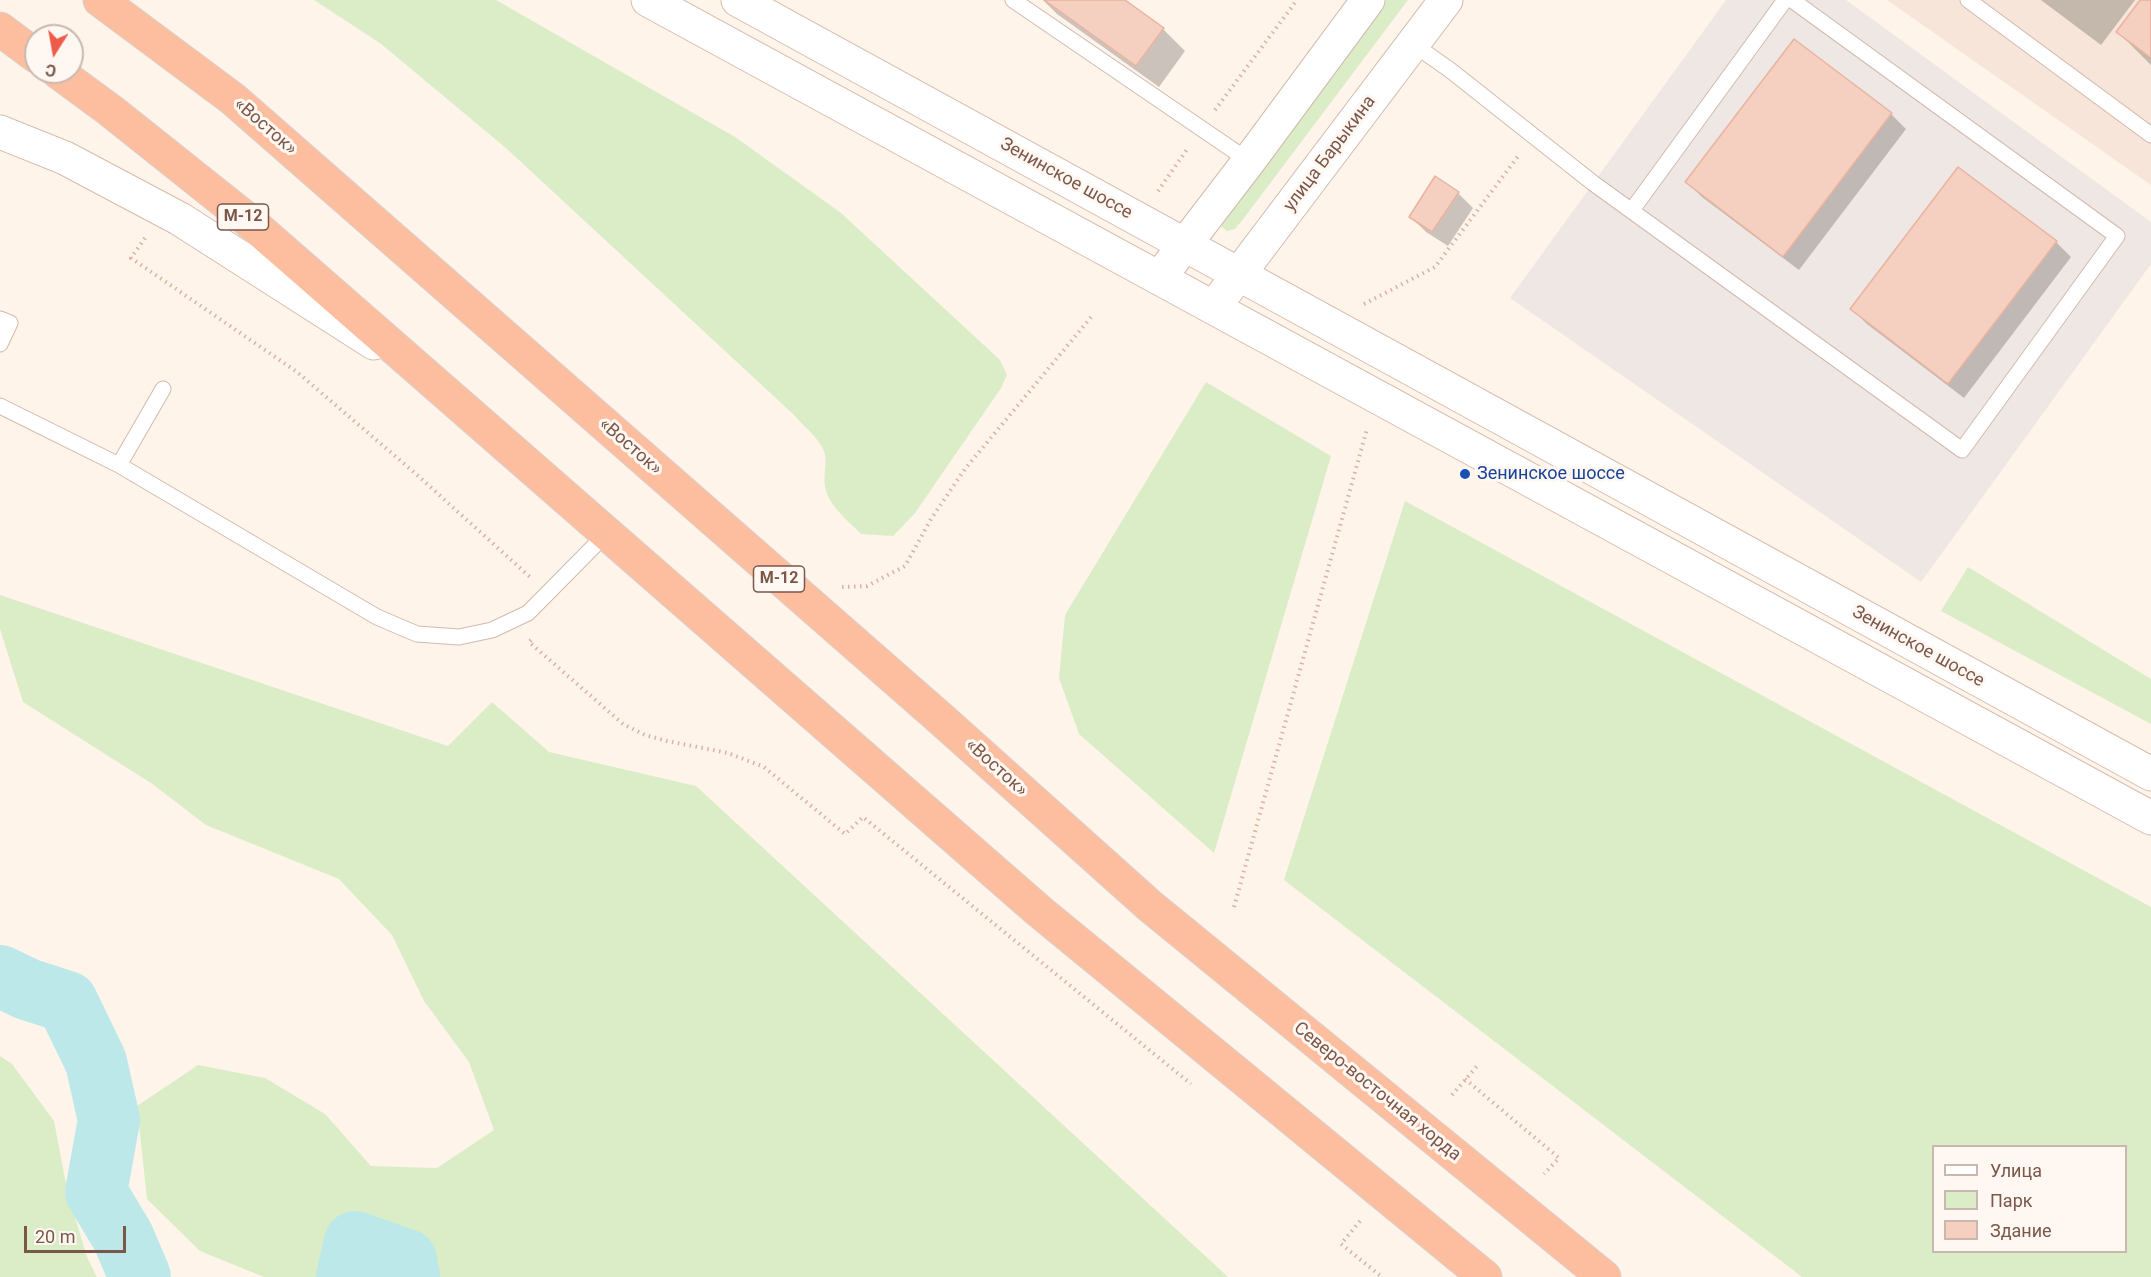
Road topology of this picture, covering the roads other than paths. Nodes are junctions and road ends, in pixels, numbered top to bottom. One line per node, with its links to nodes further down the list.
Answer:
1 (100, 0): 31 (highway, «Восток» / М-12)
2 (648, 0): 20 (main road, Зенинское шоссе)
3 (738, 0): 18 (main road, Зенинское шоссе)
4 (1013, 0): 16 (lane)
5 (1368, 0): 16 (main road)
6 (1446, 0): 11 (main road, улица Барыкина)
7 (1785, 0): 17 (lane)
8 (1792, 0): 17 (lane)
9 (1968, 0): 15 (lane)
10 (0, 29): 12 (highway)
11 (1413, 45): 17 (lane); 19 (main road, улица Барыкина)
12 (24, 47)
13 (74, 84): 24 (highway, М-12)
14 (0, 132): 24 (main road)
15 (2151, 135)
16 (1249, 161): 18 (main road)
17 (1632, 210)
18 (1185, 244): 19 (main road, Зенинское шоссе); 20 (main road)
19 (1239, 274): 21 (main road, улица Барыкина); 29 (main road, Зенинское шоссе)
20 (1160, 277): 21 (main road, Зенинское шоссе)
21 (1214, 307): 30 (main road, Зенинское шоссе)
22 (0, 319): 23 (lane)
23 (0, 344)
24 (419, 372): 28 (highway, М-12)
25 (163, 389): 27 (lane)
26 (0, 406): 27 (lane)
27 (119, 465): 28 (lane)
28 (607, 533): 32 (highway, М-12)
29 (2151, 774)
30 (2151, 818)
31 (1150, 906): 33 (highway, Северо-восточная хорда)
32 (1485, 1277)
33 (1604, 1277)

